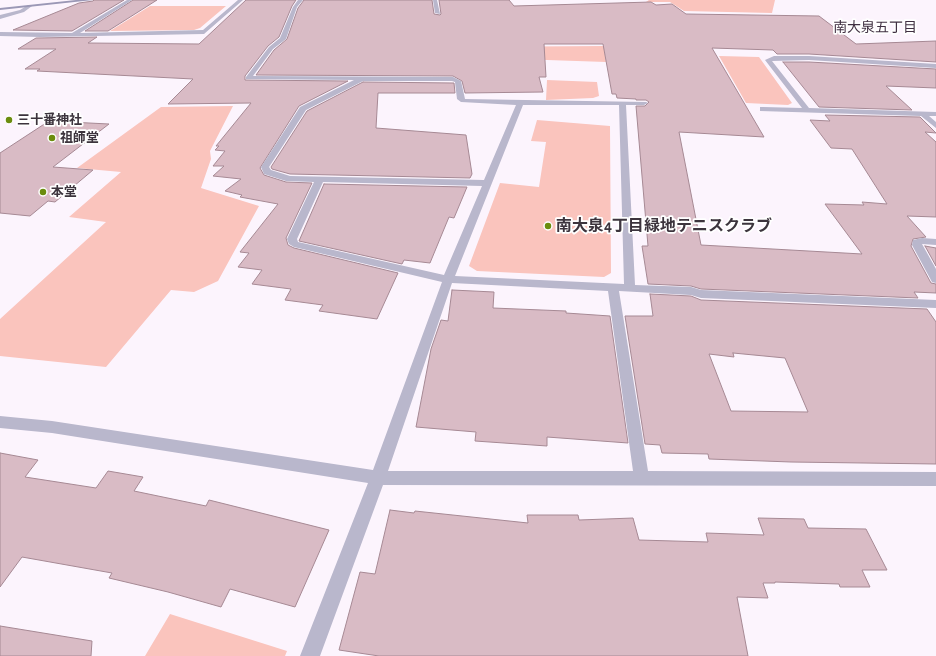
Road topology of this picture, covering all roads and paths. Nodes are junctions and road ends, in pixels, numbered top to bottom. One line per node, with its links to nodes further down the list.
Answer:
1 (91, 0): 6 (main road)
2 (130, 0): 11 (street)
3 (241, 0): 11 (street)
4 (301, 0): 13 (street)
5 (435, 0): 8 (street)
6 (30, 6): 7 (main road); 9 (street)
7 (0, 9)
8 (438, 13)
9 (0, 17)
10 (0, 34): 11 (street)
11 (73, 35)
12 (936, 66): 18 (street)
13 (361, 79): 14 (street); 22 (street)
14 (520, 103): 15 (street); 23 (street)
15 (622, 103): 16 (street); 28 (street)
16 (644, 103)
17 (763, 109): 18 (street)
18 (807, 110): 19 (street)
19 (923, 114): 20 (street); 21 (street)
20 (936, 114)
21 (936, 126)
22 (320, 179): 23 (street); 25 (street)
23 (488, 183): 25 (street)
24 (936, 242): 26 (street)
25 (448, 279): 27 (street); 31 (street)
26 (936, 279)
27 (613, 288): 28 (street); 32 (street)
28 (630, 288): 29 (street)
29 (936, 304)
30 (0, 422): 31 (street)
31 (378, 478): 32 (street); 34 (street)
32 (642, 479): 33 (street)
33 (936, 479)
34 (310, 656)

